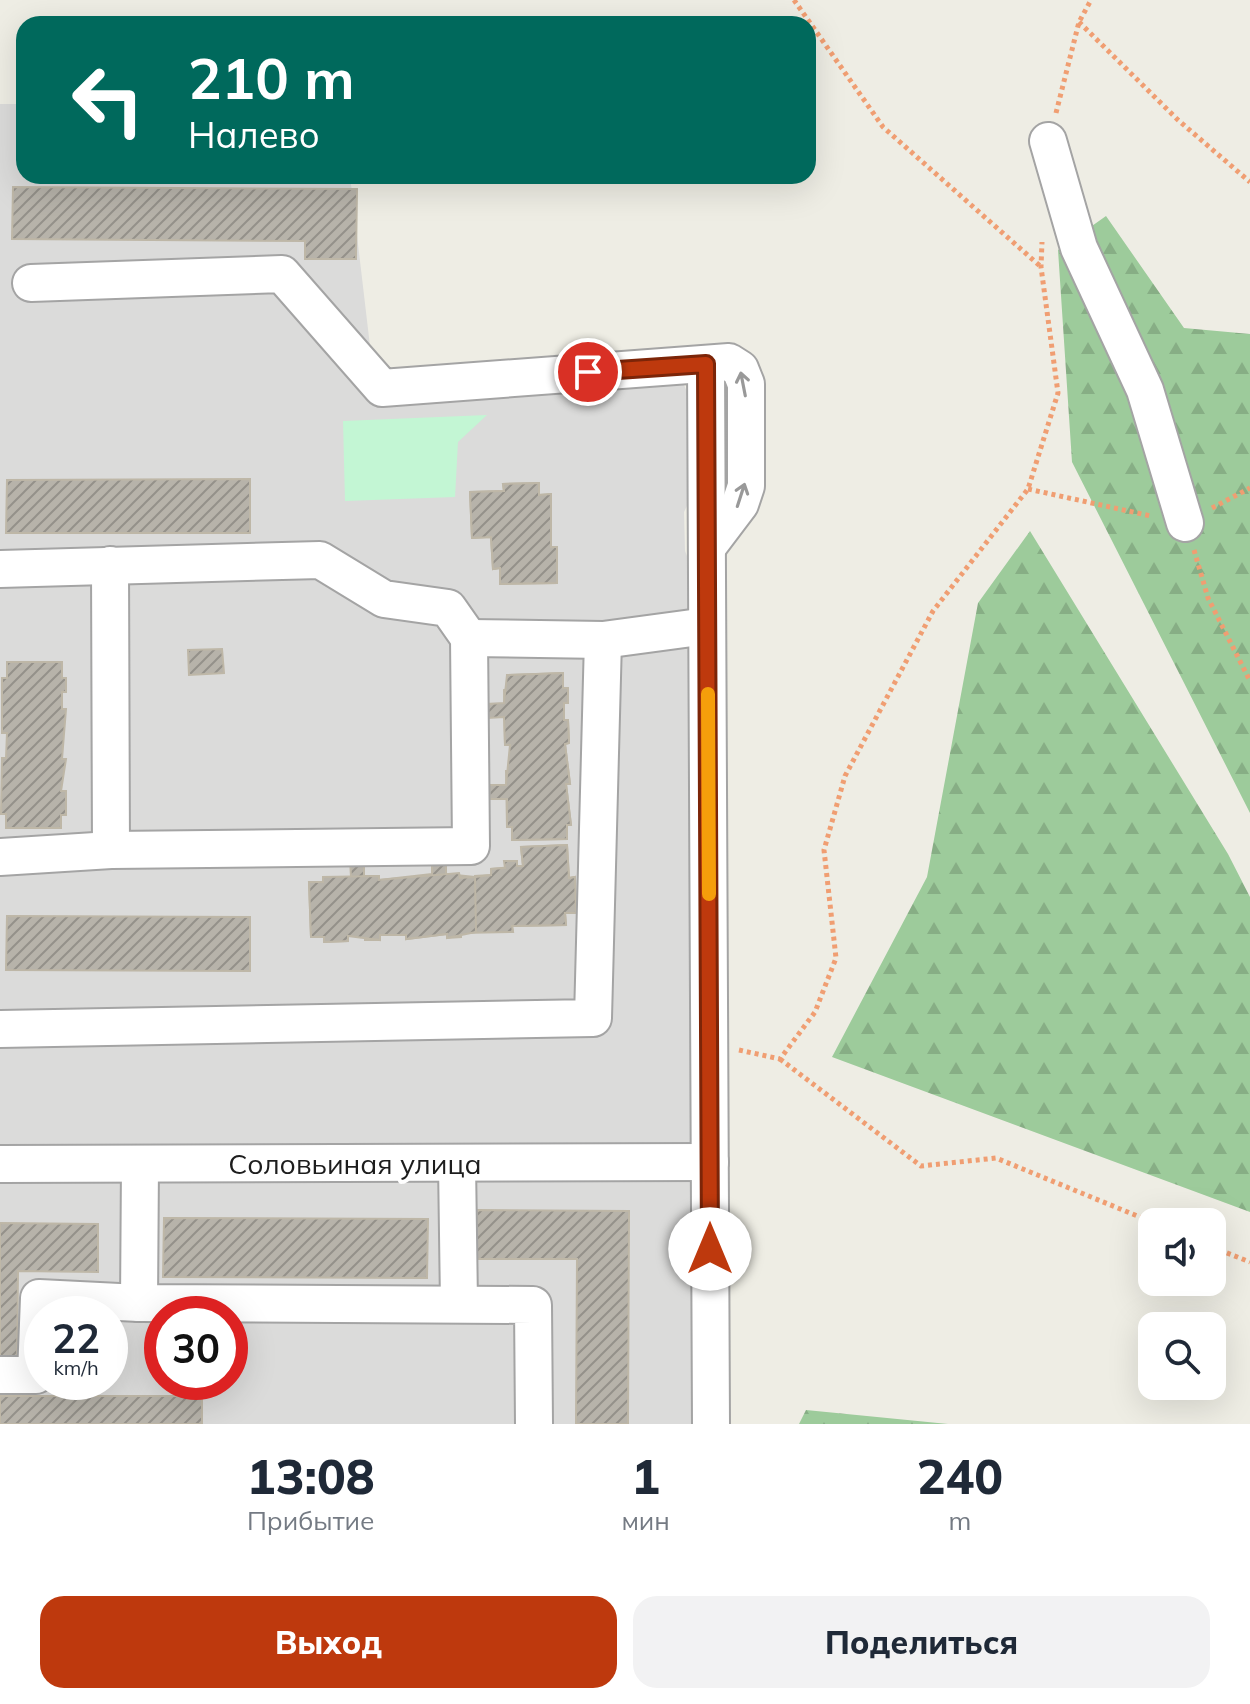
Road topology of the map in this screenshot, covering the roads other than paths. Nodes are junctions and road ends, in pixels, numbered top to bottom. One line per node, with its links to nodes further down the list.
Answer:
1 (1048, 141): 3 (street)
2 (31, 283): 6 (street)
3 (1185, 523)
4 (110, 565): 5 (street); 7 (street); 9 (street)
5 (0, 569)
6 (707, 626): 8 (street); 12 (street)
7 (469, 638): 8 (street); 9 (street)
8 (603, 640): 11 (street)
9 (111, 850): 10 (street)
10 (0, 857)
11 (0, 1029)
12 (710, 1162): 13 (street, Соловьиная улица); 20 (street)
13 (457, 1163): 15 (street, Соловьиная улица); 17 (street)
14 (0, 1164): 15 (street, Соловьиная улица)
15 (140, 1164): 16 (street)
16 (139, 1303): 17 (street); 18 (street)
17 (459, 1304): 19 (street)
18 (0, 1375)
19 (534, 1424)
20 (711, 1424)

